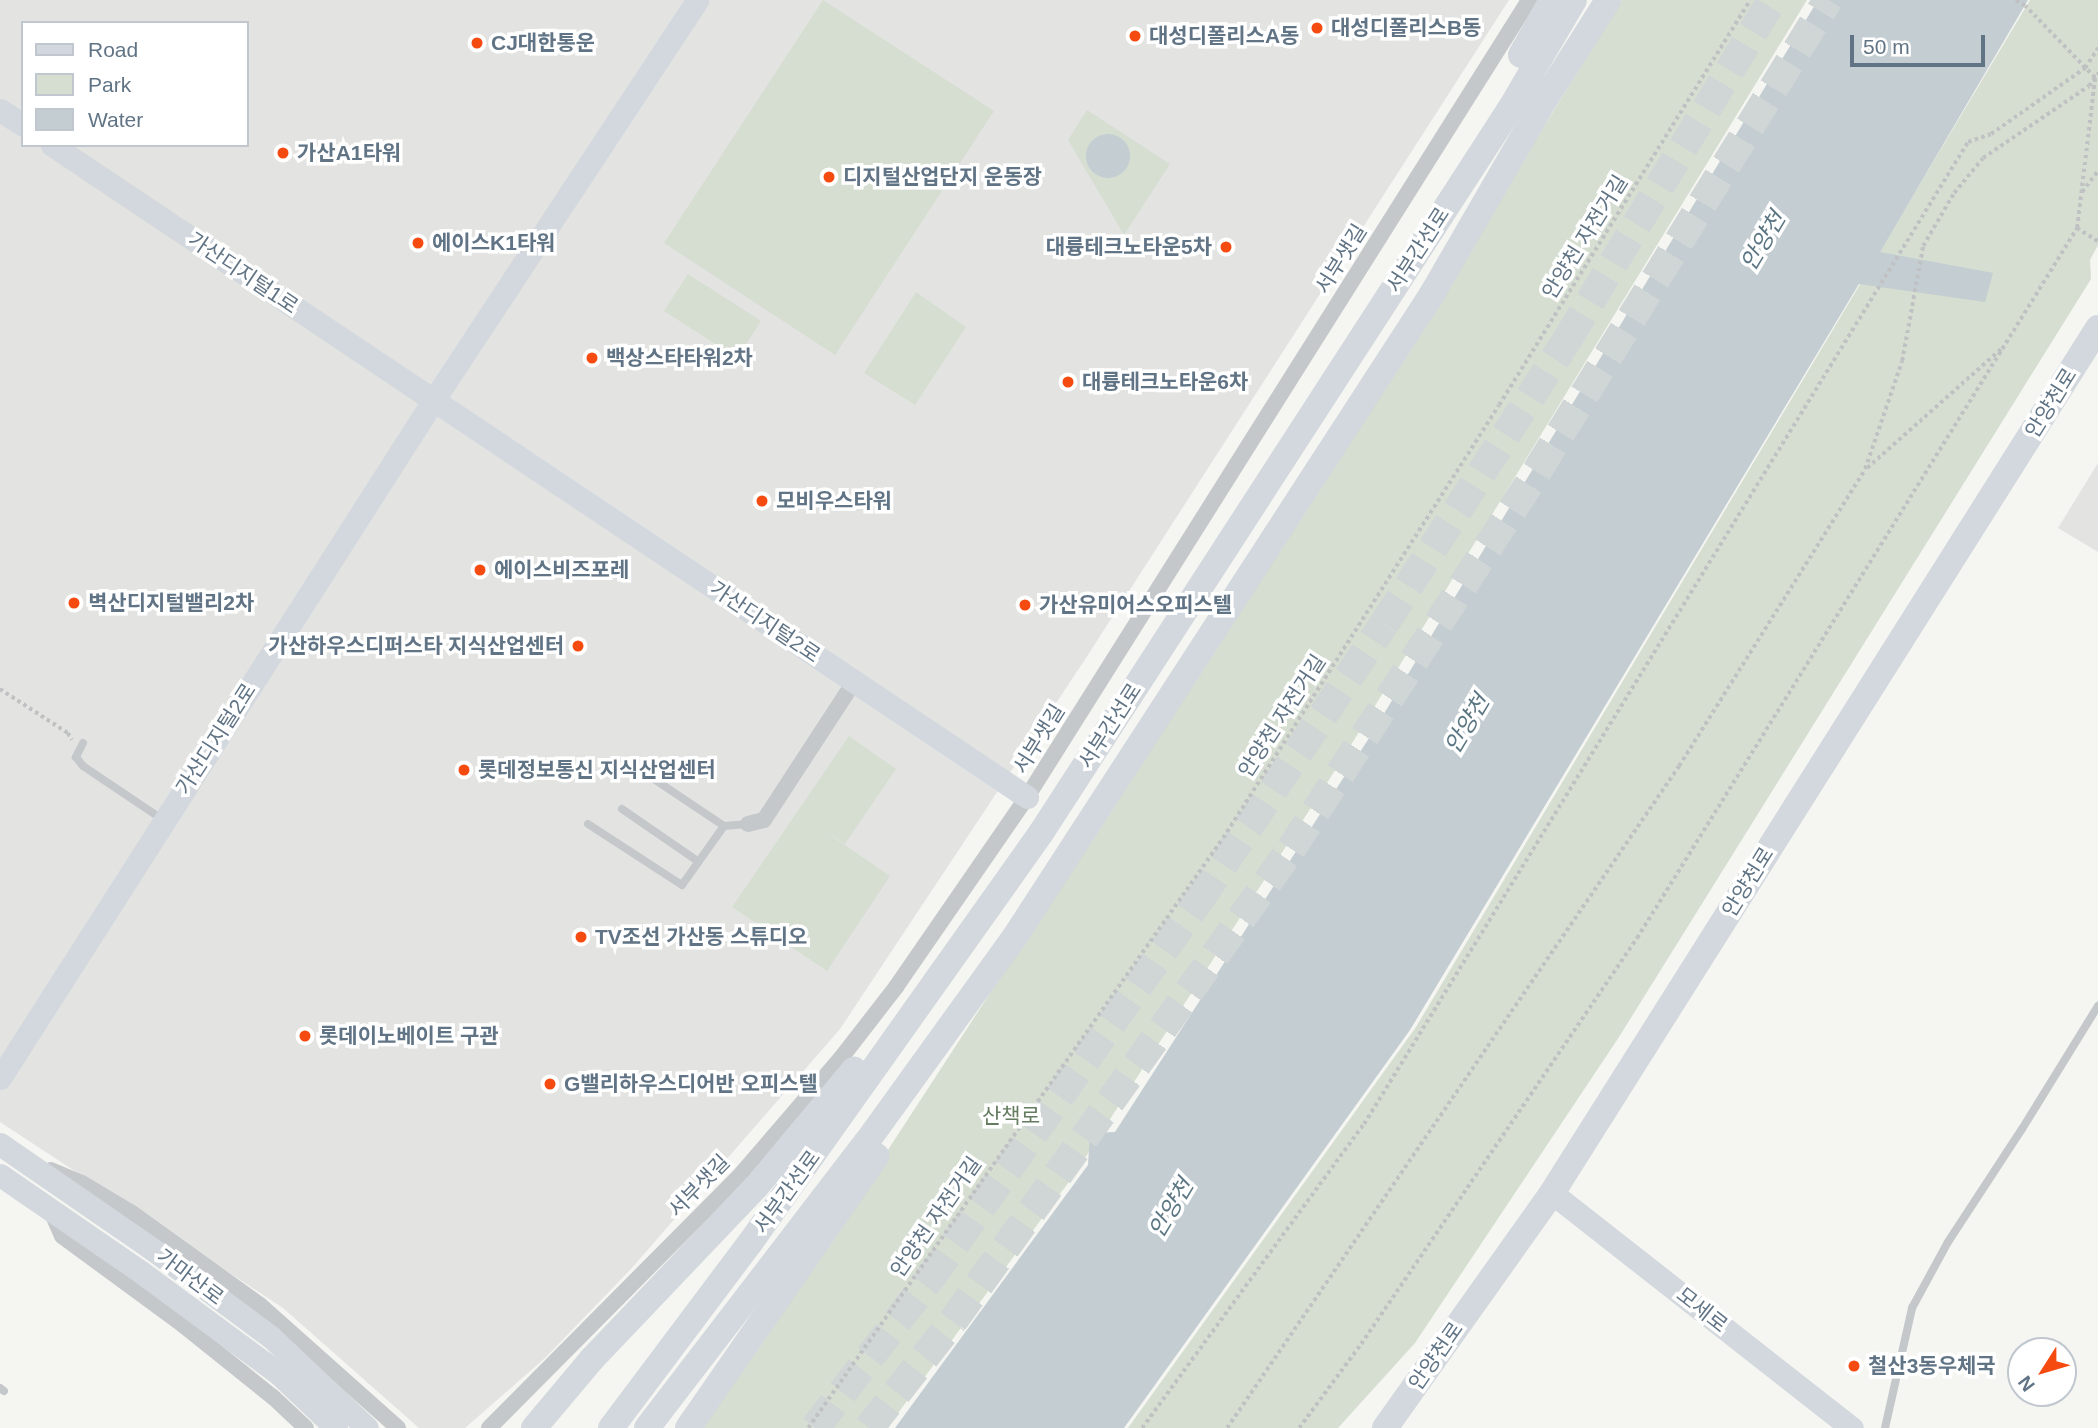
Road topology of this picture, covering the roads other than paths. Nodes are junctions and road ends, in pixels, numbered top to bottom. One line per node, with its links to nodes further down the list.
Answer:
1 (697, 0): 11 (street, 가산디지털2로)
2 (1530, 0): 15 (street, 서부샛길)
3 (1552, 0): 9 (main road)
4 (1574, 0): 9 (main road, 서부간선로)
5 (1608, 0): 23 (main road, 서부간선로)
6 (0, 110): 7 (street)
7 (21, 124)
8 (55, 147): 11 (street, 가산디지털1로)
9 (1404, 272): 22 (main road, 서부간선로)
10 (2095, 337): 29 (main road, 안양천로)
11 (433, 401): 12 (street, 가산디지털2로); 17 (street, 가산디지털2로)
12 (854, 682): 15 (street, 가산디지털2로); 19 (street)
13 (83, 743): 17 (lane)
14 (636, 767): 20 (lane)
15 (1027, 797): 35 (street, 서부샛길)
16 (622, 809): 21 (lane)
17 (164, 821): 25 (street, 가산디지털2로)
18 (588, 824): 21 (lane)
19 (748, 824): 20 (lane)
20 (724, 826): 21 (lane)
21 (699, 862)
22 (986, 914): 36 (main road); 37 (main road, 서부간선로)
23 (1014, 938): 38 (main road, 서부간선로); 39 (main road)
24 (2098, 1006): 42 (lane)
25 (0, 1078)
26 (0, 1144): 27 (street, 가마산로)
27 (29, 1161): 33 (street, 가마산로); 34 (street)
28 (0, 1175): 30 (street, 가마산로)
29 (1552, 1193): 40 (main road, 안양천로); 41 (street, 모세로)
30 (50, 1209): 31 (street); 32 (street, 가마산로)
31 (306, 1428)
32 (335, 1428)
33 (367, 1428)
34 (398, 1428)
35 (489, 1428)
36 (534, 1428)
37 (611, 1428)
38 (647, 1428)
39 (688, 1428)
40 (1385, 1428)
41 (1852, 1428)
42 (1885, 1428)

